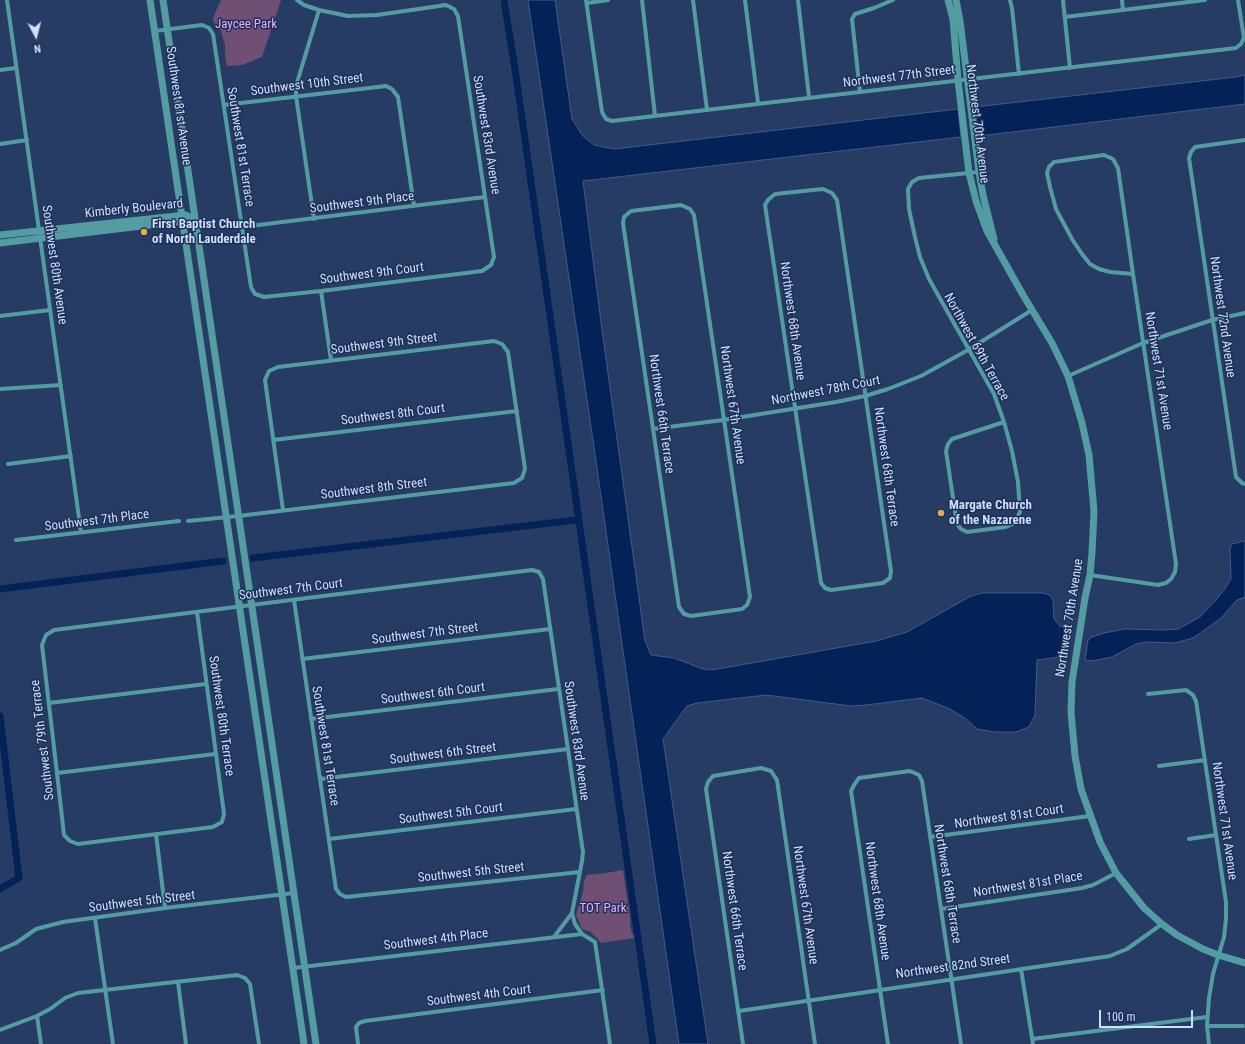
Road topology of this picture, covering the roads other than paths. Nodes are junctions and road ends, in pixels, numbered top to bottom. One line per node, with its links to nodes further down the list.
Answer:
1 (7, 0): 25 (street, Southwest 80th Avenue)
2 (150, 0): 24 (street, Southwest 81st Avenue)
3 (163, 0): 23 (street, Southwest 81st Avenue)
4 (297, 0): 20 (street)
5 (608, 0): 18 (street)
6 (642, 0): 37 (street)
7 (693, 0): 36 (street)
8 (746, 0): 34 (street)
9 (798, 0): 33 (street)
10 (893, 0): 31 (street)
11 (948, 0): 29 (street, Northwest 70th Avenue)
12 (956, 0): 30 (street, Northwest 70th Avenue)
13 (1010, 0): 28 (street)
14 (1063, 0): 22 (street)
15 (1122, 0): 21 (street)
16 (1205, 0): 19 (street)
17 (1238, 0): 26 (street, Northwest 77th Street)
18 (586, 1): 37 (street, Northwest 77th Street)
19 (1183, 1): 21 (street)
20 (319, 10): 32 (street); 44 (street, Southwest 83rd Avenue)
21 (1123, 10): 22 (street)
22 (1065, 17): 26 (street)
23 (167, 29): 24 (street); 35 (street, Southwest 81st Terrace); 47 (street, Southwest 81st Avenue)
24 (155, 31): 48 (street, Southwest 81st Avenue)
25 (16, 68): 27 (street); 38 (street, Southwest 80th Avenue)
26 (1070, 68): 28 (street, Northwest 77th Street)
27 (0, 70)
28 (1019, 74): 30 (street, Northwest 77th Street)
29 (958, 80): 30 (street, Northwest 77th Street); 31 (street, Northwest 77th Street); 42 (street, Northwest 70th Avenue)
30 (967, 80): 41 (street, Northwest 70th Avenue)
31 (860, 92): 33 (street, Northwest 77th Street)
32 (296, 96): 35 (street, Southwest 10th Street); 45 (street, Southwest 10th Street); 49 (street)
33 (809, 97): 34 (street, Northwest 77th Street)
34 (758, 103): 36 (street, Northwest 77th Street)
35 (224, 105): 50 (street, Southwest 81st Terrace)
36 (707, 110): 37 (street, Northwest 77th Street)
37 (655, 116)
38 (27, 140): 40 (street); 52 (street, Southwest 80th Avenue)
39 (1245, 140): 63 (street, Northwest 72nd Avenue)
40 (0, 144)
41 (979, 172): 42 (street); 54 (street, Northwest 70th Avenue)
42 (969, 173): 54 (street, Northwest 70th Avenue); 65 (street, Northwest 69th Terrace)
43 (832, 193): 70 (street, Northwest 68th Terrace); 71 (street, Northwest 68th Avenue)
44 (485, 197): 45 (street, Southwest 9th Place); 55 (street, Southwest 83rd Avenue)
45 (414, 206): 49 (street, Southwest 9th Place)
46 (690, 209): 73 (street, Northwest 67th Avenue); 75 (street, Northwest 66th Terrace)
47 (194, 215): 48 (street, Kimberly Boulevard); 82 (street, Southwest 81st Avenue)
48 (182, 218): 52 (street, Kimberly Boulevard); 81 (street, Southwest 81st Avenue)
49 (314, 219): 50 (street, Southwest 9th Place)
50 (242, 227): 58 (street, Southwest 81st Terrace)
51 (0, 235): 52 (street, Kimberly Boulevard)
52 (40, 235): 53 (street, Kimberly Boulevard); 59 (street, Southwest 80th Avenue)
53 (0, 243)
54 (996, 247): 60 (street, Northwest 70th Avenue)
55 (491, 265): 57 (street, Southwest 9th Court)
56 (1133, 274): 56 (street, Northwest 71st Avenue); 64 (street, Northwest 71st Avenue)
57 (321, 291): 58 (street, Southwest 9th Court); 66 (street)
58 (255, 294)
59 (50, 310): 62 (street); 68 (street, Southwest 80th Avenue)
60 (1032, 310): 65 (street, Northwest 78th Court); 67 (street, Northwest 70th Avenue)
61 (1245, 313): 63 (street)
62 (0, 316)
63 (1212, 320): 64 (street); 79 (street, Northwest 72nd Avenue)
64 (1144, 343): 67 (street); 88 (street, Northwest 71st Avenue)
65 (968, 350): 70 (street, Northwest 78th Court); 74 (street, Northwest 69th Terrace)
66 (331, 360): 72 (street, Southwest 9th Street); 76 (street, Southwest 9th Street)
67 (1068, 376): 88 (street, Northwest 70th Avenue)
68 (61, 385): 69 (street); 77 (street, Southwest 80th Avenue)
69 (0, 389)
70 (865, 396): 71 (street, Northwest 78th Court); 89 (street, Northwest 68th Terrace)
71 (795, 409): 73 (street, Northwest 78th Court); 89 (street, Northwest 68th Avenue)
72 (516, 411): 76 (street, Southwest 8th Court); 80 (street, Southwest 8th Street)
73 (724, 420): 75 (street, Northwest 78th Court); 94 (street, Northwest 67th Avenue)
74 (1004, 422): 74 (street, Northwest 69th Terrace)
75 (653, 429): 94 (street, Northwest 66th Terrace)
76 (273, 440): 80 (street)
77 (71, 456): 78 (street); 85 (street, Southwest 80th Avenue)
78 (8, 464)
79 (1243, 484)
80 (284, 510): 82 (street, Southwest 8th Street)
81 (226, 516): 82 (street, Southwest 8th Street); 83 (street); 92 (street, Southwest 81st Avenue)
82 (238, 516): 91 (street, Southwest 81st Avenue)
83 (188, 520)
84 (179, 522): 85 (street, Southwest 7th Place)
85 (81, 532): 86 (street, Southwest 7th Place)
86 (16, 540)
87 (539, 572): 90 (street, Southwest 7th Court); 95 (street, Southwest 83rd Avenue)
88 (1090, 575): 112 (street, Northwest 70th Avenue)
89 (825, 588)
90 (294, 600): 91 (street, Southwest 7th Court); 97 (street, Southwest 81st Terrace)
91 (251, 605): 92 (street, Southwest 7th Court); 120 (street, Southwest 81st Avenue)
92 (239, 607): 93 (street, Southwest 7th Court); 122 (street, Southwest 81st Avenue)
93 (197, 612): 96 (street, Southwest 7th Court); 98 (street, Southwest 80th Terrace)
94 (684, 614)
95 (550, 629): 97 (street, Southwest 7th Street); 99 (street, Southwest 83rd Avenue)
96 (46, 634): 101 (street, Southwest 79th Terrace)
97 (302, 659): 102 (street, Southwest 81st Terrace)
98 (206, 684): 101 (street); 104 (street, Southwest 80th Terrace)
99 (558, 688): 102 (street, Southwest 6th Court); 103 (street, Southwest 83rd Avenue)
100 (1148, 694): 105 (street, Northwest 71st Avenue)
101 (49, 703): 108 (street, Southwest 79th Terrace)
102 (311, 719): 110 (street, Southwest 81st Terrace)
103 (568, 749): 110 (street, Southwest 6th Street); 111 (street, Southwest 83rd Avenue)
104 (215, 754): 108 (street); 113 (street, Southwest 80th Terrace)
105 (1205, 760): 106 (street); 114 (street, Northwest 71st Avenue)
106 (1159, 766)
107 (771, 771): 141 (street, Northwest 67th Avenue); 142 (street, Northwest 66th Terrace)
108 (57, 773): 113 (street, Southwest 79th Terrace)
109 (919, 775): 115 (street, Northwest 68th Terrace); 138 (street, Northwest 68th Avenue)
110 (320, 779): 116 (street, Southwest 81st Terrace)
111 (576, 809): 116 (street, Southwest 5th Court); 118 (street, Southwest 83rd Avenue)
112 (1090, 816): 115 (street, Northwest 81st Court); 119 (street, Northwest 70th Avenue)
113 (156, 834): 123 (street)
114 (1216, 835): 117 (street); 131 (street, Northwest 71st Avenue)
115 (930, 837): 124 (street, Northwest 68th Terrace)
116 (329, 839): 121 (street, Southwest 81st Terrace)
117 (1189, 839)
118 (580, 872): 121 (street, Southwest 5th Street); 125 (street, Southwest 83rd Avenue)
119 (1116, 873): 124 (street, Northwest 81st Place); 127 (street, Northwest 70th Avenue)
120 (294, 893): 122 (street, Southwest 5th Street); 133 (street, Southwest 81st Avenue)
121 (340, 894)
122 (282, 895): 123 (street, Southwest 5th Street); 134 (street, Southwest 81st Avenue)
123 (165, 908): 126 (street, Southwest 5th Street)
124 (941, 909): 136 (street, Northwest 68th Terrace)
125 (572, 913): 128 (street); 129 (street, Southwest 83rd Avenue)
126 (95, 918): 130 (street, Southwest 5th Street); 139 (street)
127 (1162, 924): 131 (street, Northwest 70th Avenue); 135 (street, Northwest 82nd Street)
128 (582, 934): 129 (street, Southwest 4th Place); 140 (street)
129 (554, 937): 133 (street, Southwest 4th Place)
130 (0, 950)
131 (1218, 956): 132 (street); 144 (street, Northwest 71st Avenue)
132 (1245, 962)
133 (304, 966): 134 (street, Southwest 4th Place); 154 (street, Southwest 81st Avenue)
134 (292, 968): 153 (street, Southwest 81st Avenue)
135 (1021, 969): 136 (street, Northwest 82nd Street); 148 (street)
136 (952, 980): 138 (street, Northwest 82nd Street); 160 (street, Northwest 68th Terrace)
137 (178, 982): 139 (street); 151 (street); 152 (street)
138 (880, 989): 141 (street, Northwest 82nd Street); 159 (street, Northwest 68th Avenue)
139 (106, 990): 143 (street); 150 (street)
140 (602, 990): 155 (street, Southwest 4th Court); 156 (street)
141 (809, 1000): 142 (street, Northwest 82nd Street); 158 (street, Northwest 67th Avenue)
142 (739, 1011): 157 (street, Northwest 66th Terrace)
143 (37, 1016): 147 (street); 149 (street)
144 (1207, 1017): 145 (street, Northwest 71st Avenue); 148 (street)
145 (1207, 1026): 146 (street); 161 (street, Northwest 71st Avenue)
146 (1242, 1026)
147 (0, 1030)
148 (1032, 1042)
149 (41, 1044)
150 (113, 1044)
151 (186, 1044)
152 (259, 1044)
153 (304, 1044)
154 (316, 1044)
155 (358, 1044)
156 (610, 1044)
157 (744, 1044)
158 (815, 1044)
159 (888, 1044)
160 (961, 1044)
161 (1209, 1044)

